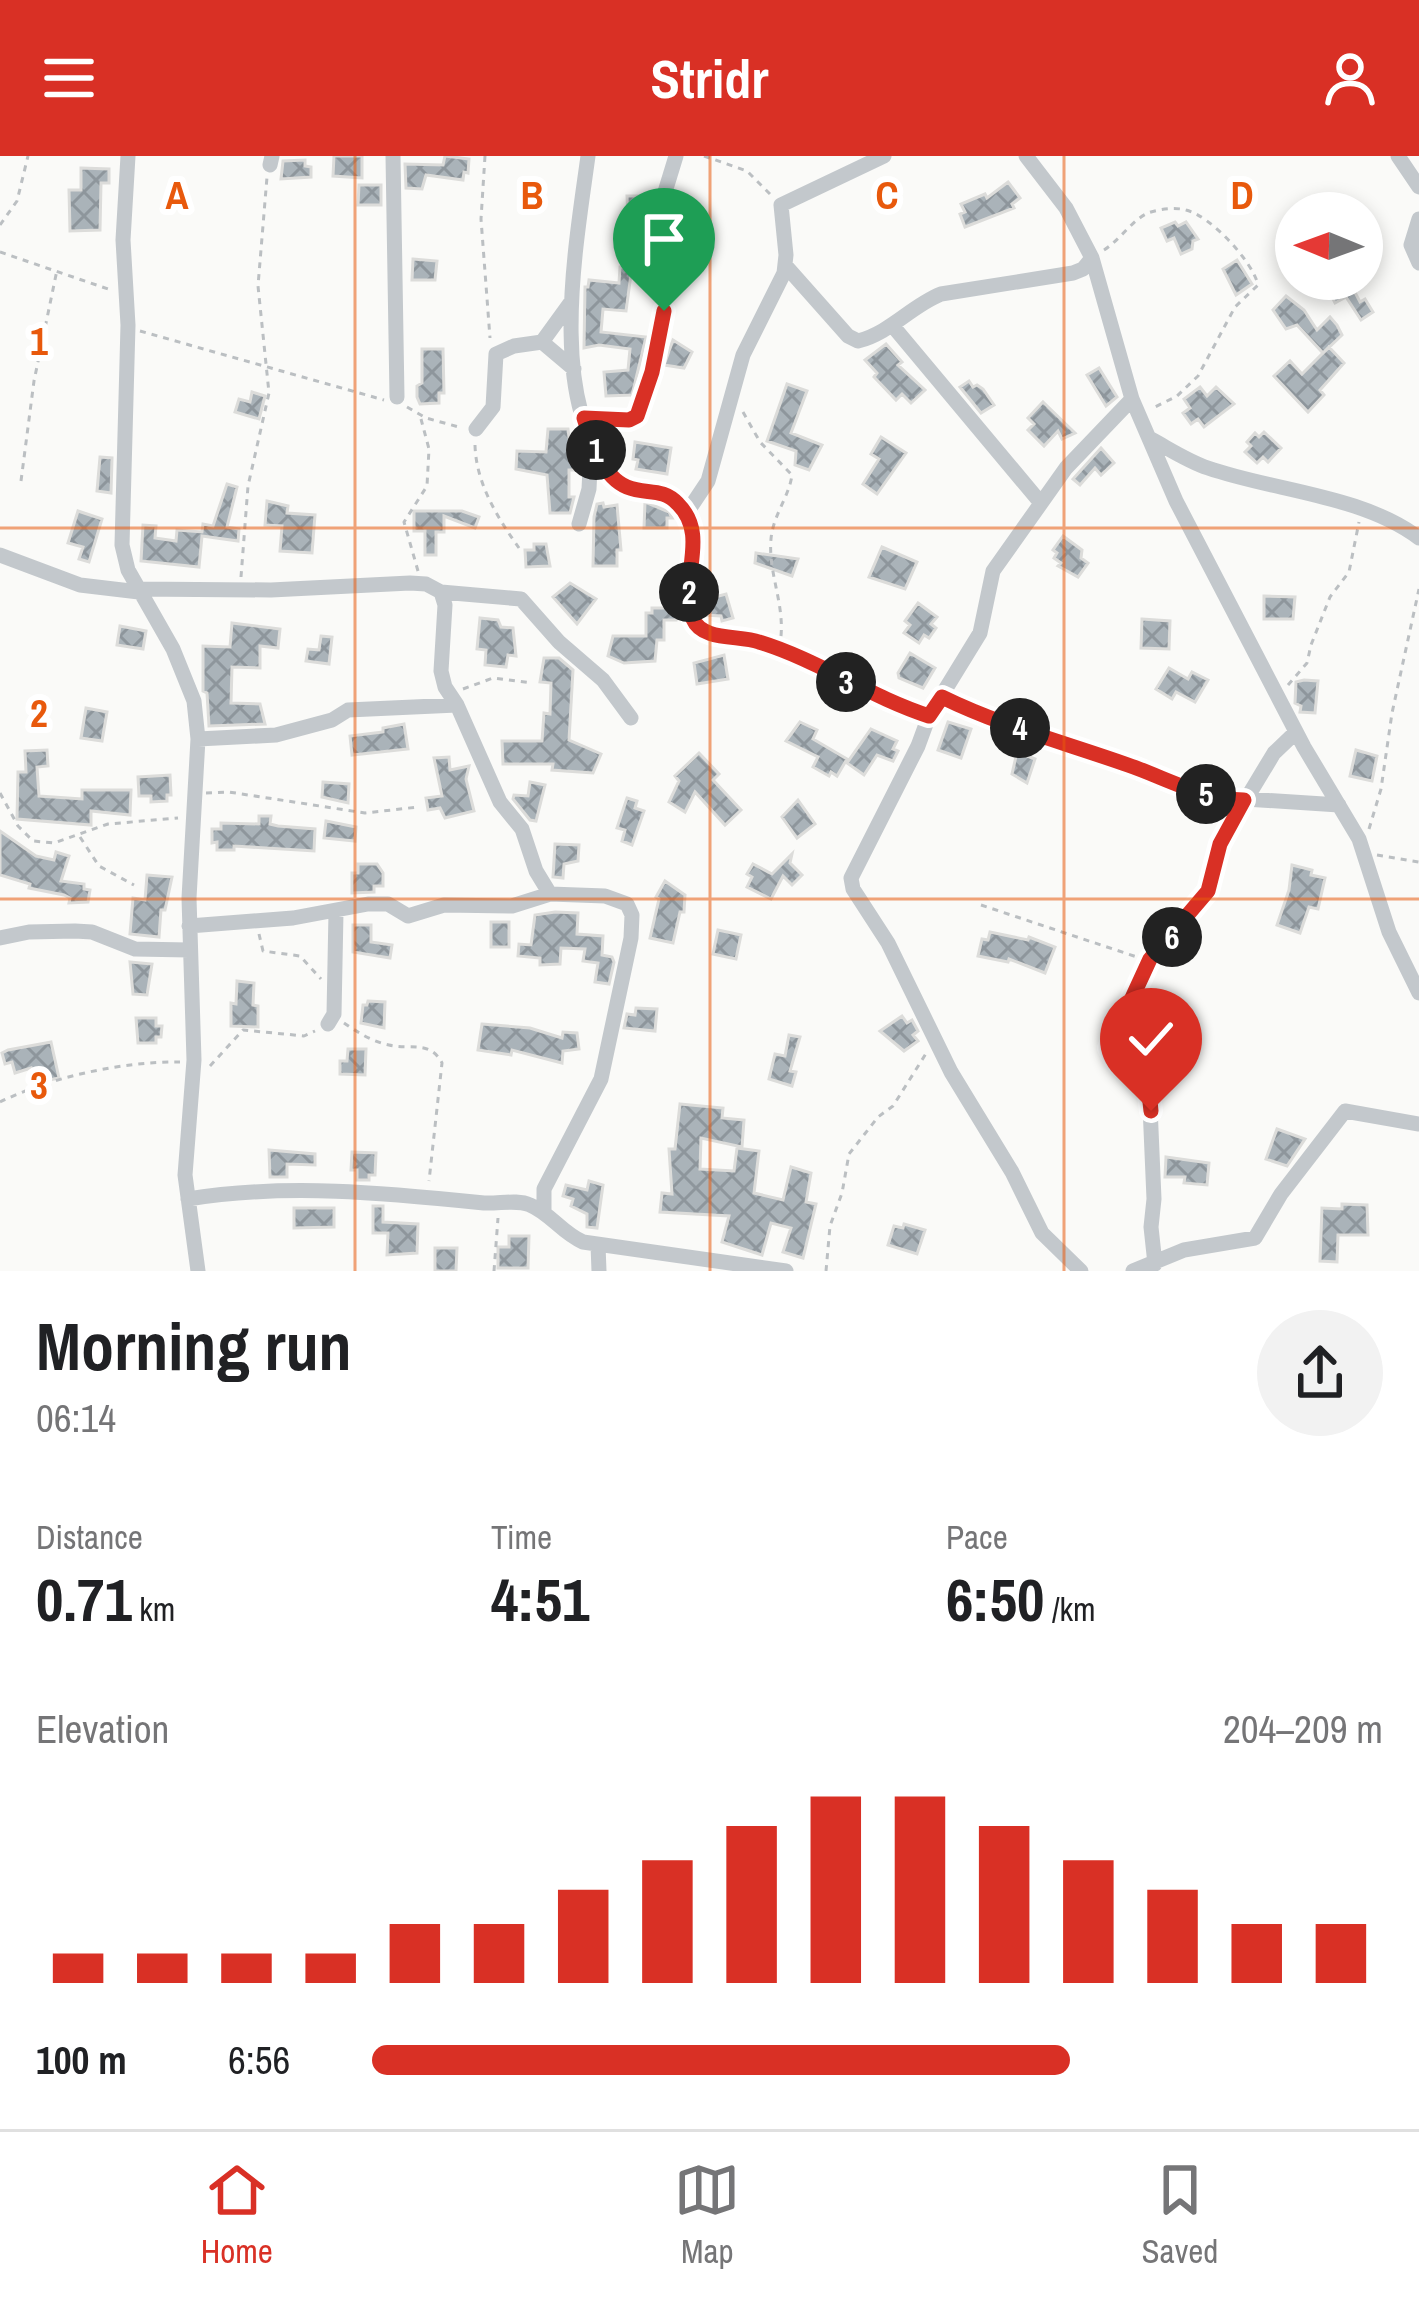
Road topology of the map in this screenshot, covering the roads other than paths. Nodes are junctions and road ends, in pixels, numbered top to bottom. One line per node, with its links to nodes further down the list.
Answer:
1 (128, 156): 28 (street)
2 (393, 156): 17 (street)
3 (588, 156): 13 (street)
4 (676, 156): 19 (street)
5 (884, 156): 12 (street)
6 (1026, 156): 10 (street)
7 (1398, 156): 8 (street)
8 (1419, 188)
9 (1419, 218): 11 (street)
10 (1092, 258): 14 (street); 18 (street)
11 (1419, 263)
12 (785, 265): 14 (street); 24 (street)
13 (572, 302): 15 (street); 16 (street)
14 (892, 325): 23 (street)
15 (542, 342): 16 (street); 20 (street)
16 (574, 369): 19 (street)
17 (397, 397)
18 (1135, 406): 21 (street); 23 (street)
19 (584, 418): 22 (street)
20 (476, 429)
21 (1149, 438): 26 (street); 34 (street)
22 (590, 439): 24 (street); 25 (street)
23 (1040, 502): 30 (street)
24 (686, 514): 32 (street)
25 (579, 524)
26 (1419, 538)
27 (0, 555): 28 (street)
28 (138, 591): 29 (street); 35 (street)
29 (441, 592): 31 (street); 33 (street)
30 (942, 697): 32 (street); 36 (street)
31 (454, 701): 35 (street); 38 (street)
32 (929, 716): 58 (street)
33 (632, 718)
34 (1296, 732): 36 (street); 37 (street)
35 (198, 739): 42 (street)
36 (1244, 800): 37 (street); 54 (street)
37 (1339, 805): 45 (street)
38 (536, 871): 39 (street); 40 (street)
39 (550, 894): 40 (street); 49 (street)
40 (533, 900): 41 (street)
41 (336, 912): 42 (street); 47 (street)
42 (189, 926): 44 (street)
43 (0, 938): 44 (street)
44 (189, 950): 50 (street)
45 (1412, 965): 46 (street)
46 (1419, 993)
47 (331, 1019)
48 (1419, 1124): 54 (street)
49 (544, 1189): 51 (street); 52 (street)
50 (188, 1199): 51 (street); 55 (street)
51 (520, 1202): 52 (street)
52 (544, 1213): 53 (street)
53 (598, 1245): 56 (street); 57 (street)
54 (1155, 1264): 59 (street)
55 (198, 1271)
56 (599, 1271)
57 (786, 1271)
58 (1082, 1271)
59 (1133, 1271)

